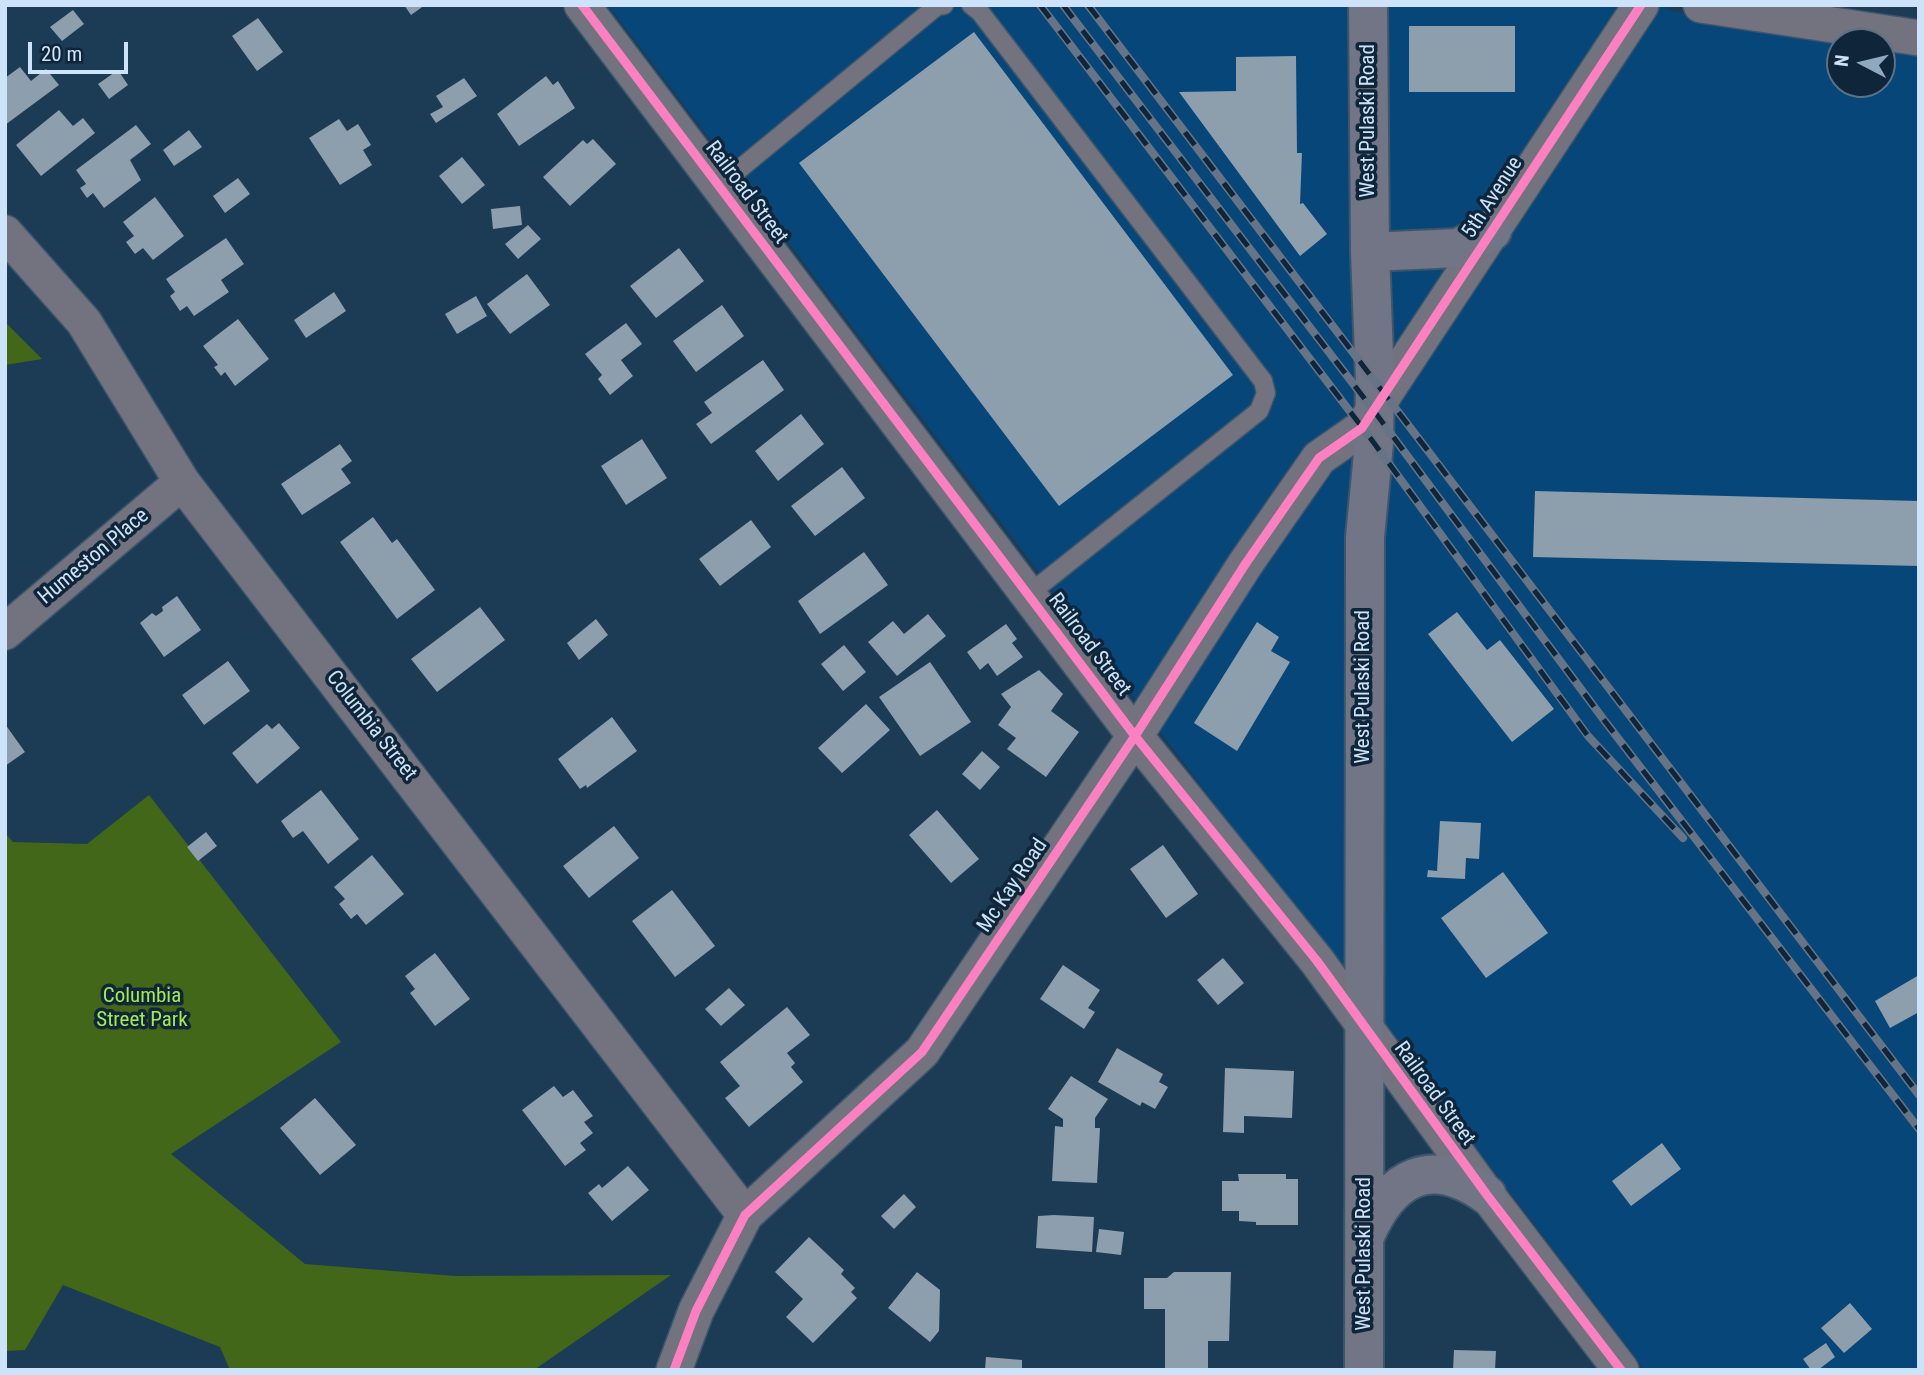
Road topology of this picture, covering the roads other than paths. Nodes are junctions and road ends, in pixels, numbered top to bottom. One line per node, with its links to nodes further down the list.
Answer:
1 (582, 5): 8 (street, Railroad Street)
2 (944, 5): 8 (lane)
3 (971, 5): 14 (lane)
4 (1368, 5): 11 (main road, West Pulaski Road)
5 (1642, 5): 9 (street, 5th Avenue)
6 (1701, 5): 7 (street)
7 (1919, 38)
8 (719, 186): 14 (street, Railroad Street)
9 (1492, 231): 11 (main road); 12 (street, 5th Avenue)
10 (5, 233): 13 (street, Columbia Street)
11 (1370, 252): 12 (main road, West Pulaski Road)
12 (1374, 411): 16 (street, Mc Kay Road); 17 (main road, West Pulaski Road)
13 (182, 482): 15 (street, Humeston Place); 19 (street, Columbia Street)
14 (1029, 594): 16 (street, Railroad Street)
15 (5, 632)
16 (1135, 736): 17 (street, Railroad Street); 19 (street, Mc Kay Road)
17 (1366, 1032): 18 (street, Railroad Street); 20 (main road, West Pulaski Road)
18 (1487, 1195): 20 (main road); 23 (street, Railroad Street)
19 (745, 1215): 21 (street, Mc Kay Road)
20 (1365, 1236): 22 (main road, West Pulaski Road)
21 (674, 1370)
22 (1364, 1370)
23 (1621, 1370)

